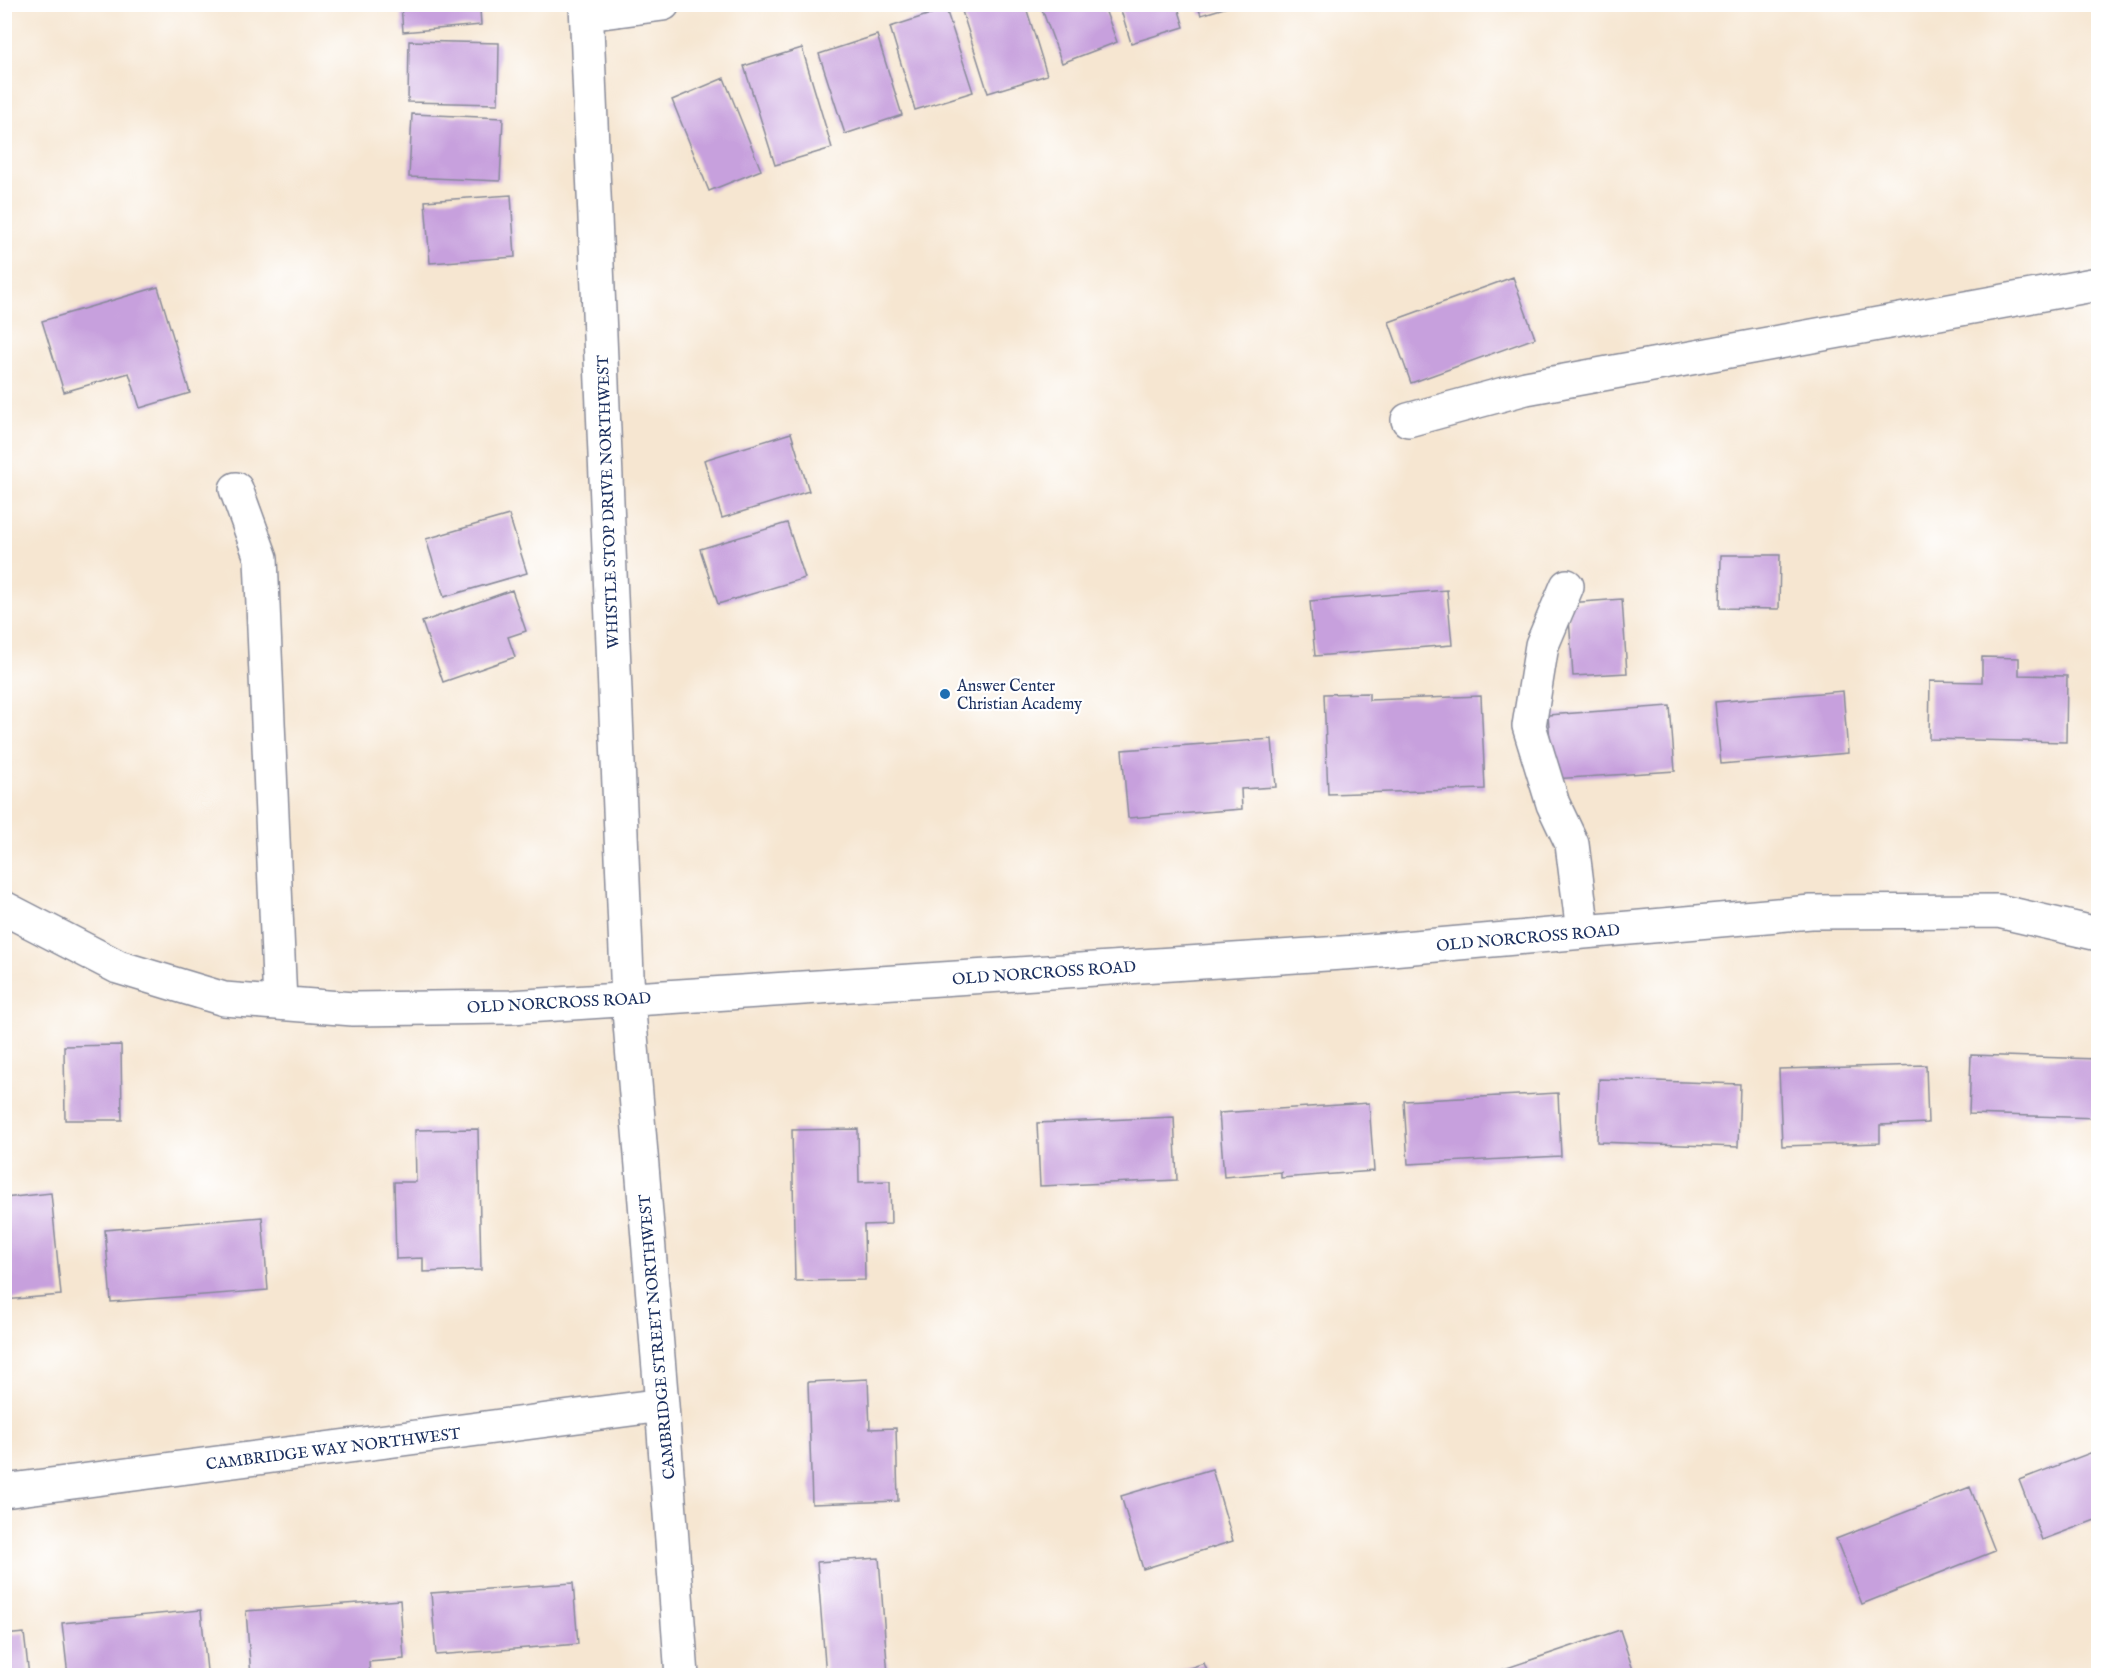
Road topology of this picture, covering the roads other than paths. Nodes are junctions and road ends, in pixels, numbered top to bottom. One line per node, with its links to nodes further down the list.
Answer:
1 (663, 4): 2 (street)
2 (586, 9): 10 (street, WHISTLE STOP DRIVE NORTHWEST)
3 (2098, 284): 4 (street)
4 (1408, 420)
5 (236, 489): 11 (street)
6 (1567, 586): 8 (street)
7 (4, 908): 11 (street, OLD NORCROSS ROAD)
8 (1583, 932): 9 (street, OLD NORCROSS ROAD); 10 (street, OLD NORCROSS ROAD)
9 (2098, 934)
10 (628, 999): 11 (street, OLD NORCROSS ROAD); 12 (street, CAMBRIDGE STREET NORTHWEST)
11 (280, 1003)
12 (662, 1405): 13 (street, CAMBRIDGE WAY NORTHWEST); 14 (street, CAMBRIDGE STREET NORTHWEST)
13 (4, 1491)
14 (682, 1676)

